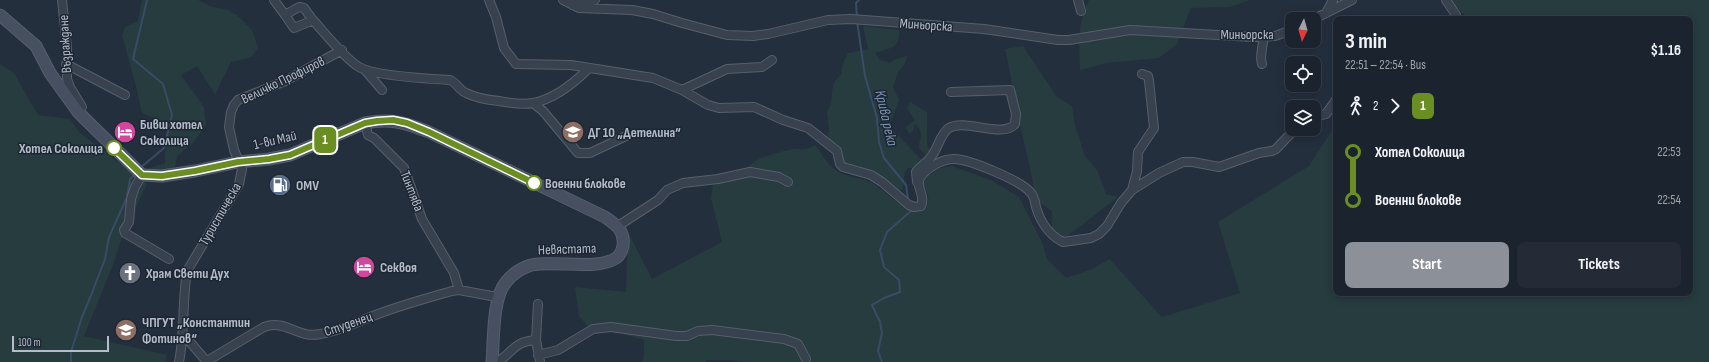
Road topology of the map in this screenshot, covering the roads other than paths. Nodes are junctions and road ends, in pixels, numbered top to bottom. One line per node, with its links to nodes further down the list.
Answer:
1 (62, 0): 22 (street, Възраждане)
2 (274, 0): 14 (street)
3 (489, 0): 24 (street)
4 (563, 0): 10 (street, Миньорска)
5 (595, 0): 10 (street)
6 (1078, 0): 11 (street)
7 (1333, 0): 12 (street)
8 (1352, 0): 12 (street)
9 (1446, 0): 16 (street)
10 (572, 5): 19 (street, Миньорска)
11 (1081, 11)
12 (1326, 13): 15 (street)
13 (0, 15): 39 (street)
14 (285, 15): 17 (street); 17 (street)
15 (1321, 16)
16 (1456, 16)
17 (312, 19): 20 (street)
18 (1285, 32): 19 (street, Миньорска)
19 (1263, 37): 23 (street)
20 (342, 50): 25 (street); 38 (street, Величко Профиров)
21 (772, 60): 28 (street)
22 (66, 64): 30 (street); 33 (street, Възраждане)
23 (1262, 64)
24 (588, 69): 28 (street); 31 (street)
25 (365, 70): 27 (street); 31 (street)
26 (1142, 74): 42 (street)
27 (382, 90)
28 (682, 90): 41 (street)
29 (951, 92): 41 (street)
30 (125, 96)
31 (533, 103): 36 (street)
32 (1333, 104): 34 (street)
33 (82, 107)
34 (1321, 115)
35 (365, 123): 38 (street, 1-ви Май); 43 (street, 1-ви Май); 45 (street, Тинтява)
36 (626, 136)
37 (1288, 136): 42 (street)
38 (238, 162): 39 (street, 1-ви Май); 48 (street, Туристическа)
39 (139, 172): 44 (street)
40 (788, 182): 43 (street)
41 (919, 184): 42 (street)
42 (1132, 190)
43 (618, 226): 46 (street, Невястата)
44 (169, 258)
45 (459, 290): 46 (street, Студенец); 52 (street, Студенец)
46 (498, 297): 54 (street, Невястата)
47 (538, 304): 49 (street)
48 (184, 335): 52 (street); 53 (street, Туристическа)
49 (536, 340): 50 (street); 54 (street)
50 (539, 359): 51 (street)
51 (806, 359)
52 (207, 361)
53 (179, 362)
54 (492, 362)

